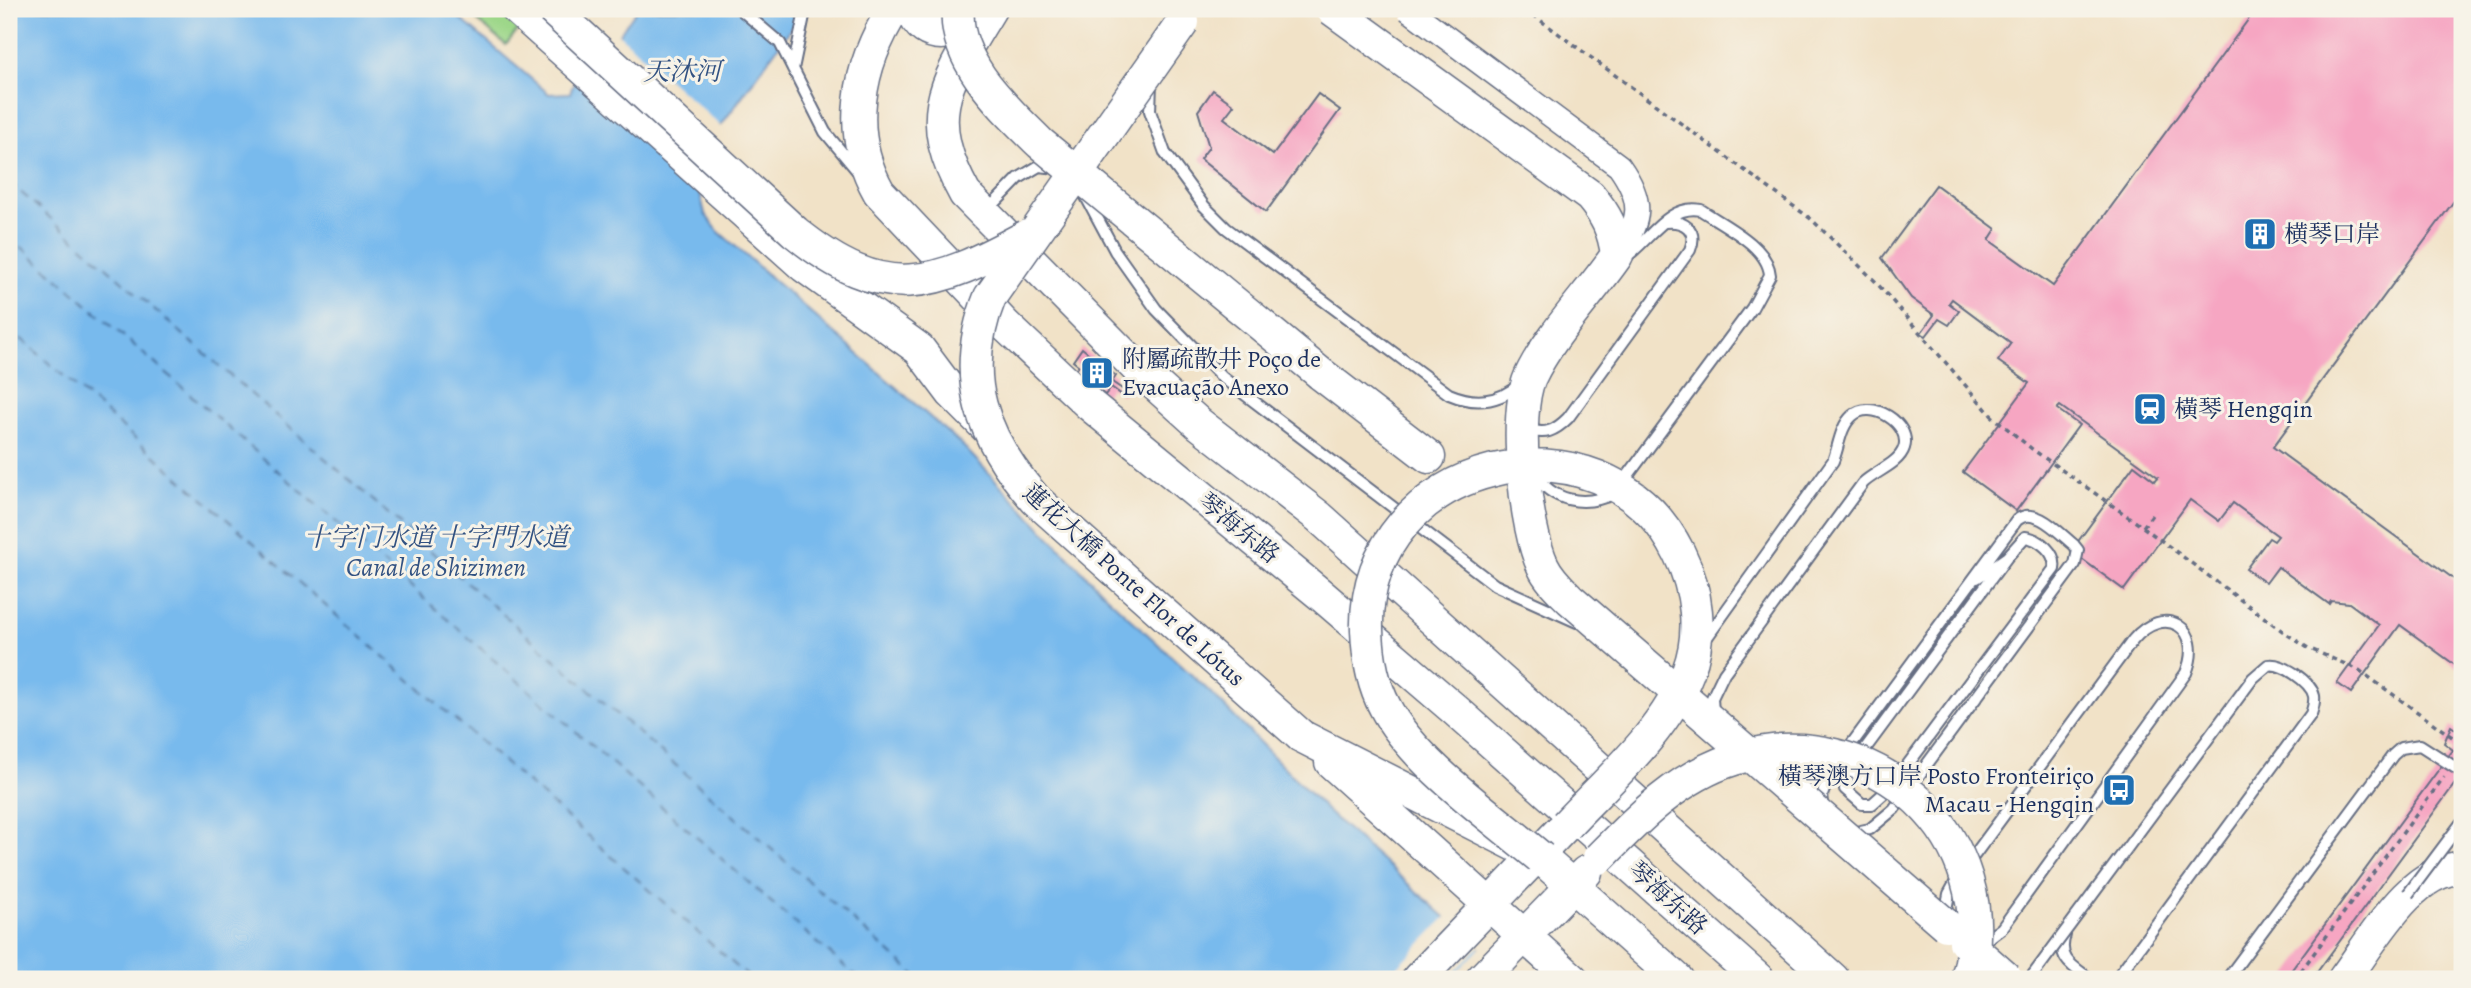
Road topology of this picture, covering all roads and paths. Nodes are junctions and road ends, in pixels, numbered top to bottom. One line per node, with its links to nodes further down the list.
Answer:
1 (517, 9): 22 (main road)
2 (552, 9): 18 (main road, bridge)
3 (740, 9): 13 (lane)
4 (894, 9): 15 (main road, 琴海东路)
5 (912, 9): 6 (main road)
6 (988, 9): 16 (main road, 琴海东路)
7 (1332, 9): 19 (main road, bridge)
8 (1408, 9): 19 (street, bridge)
9 (1525, 9): 26 (path)
10 (799, 12): 13 (lane)
11 (956, 14): 23 (main road, bridge)
12 (1189, 15): 18 (main road, 蓮花大橋 Ponte Flor de Lótus, bridge)
13 (793, 69): 15 (lane)
14 (1151, 83): 20 (lane, bridge)
15 (879, 192): 49 (main road, 琴海东路)
16 (975, 204): 30 (lane); 50 (main road, 琴海东路)
17 (1665, 222): 19 (lane, bridge); 21 (lane, bridge); 24 (lane, bridge)
18 (1034, 232): 22 (main road, 蓮花大橋 Ponte Flor de Lótus, bridge)
19 (1612, 263): 20 (main road, bridge)
20 (1539, 361): 21 (main road, bridge)
21 (1522, 418): 24 (main road, bridge)
22 (987, 428): 33 (main road, 蓮花大橋 Ponte Flor de Lótus, bridge)
23 (1429, 457)
24 (1522, 457): 30 (main road, bridge)
25 (2155, 511): 26 (path)
26 (2143, 527): 34 (path)
27 (2007, 557): 28 (lane); 29 (lane); 29 (lane, bridge)
28 (1970, 583): 31 (lane); 38 (lane)
29 (2037, 591): 31 (lane)
30 (1652, 662): 32 (main road, bridge); 32 (lane, bridge)
31 (1982, 690): 38 (lane)
32 (1717, 725): 38 (main road, bridge)
33 (1301, 736): 39 (main road, 蓮花大橋 Ponte Flor de Lótus, bridge); 47 (main road, 蓮花大橋 Ponte Flor de Lótus)
34 (2462, 744)
35 (2462, 772): 57 (lane, bridge)
36 (2446, 775): 58 (path)
37 (2462, 822): 41 (lane, bridge)
38 (1835, 826): 43 (main road, bridge)
39 (1541, 858): 45 (main road, 蓮花大橋 Ponte Flor de Lótus, bridge); 48 (main road, 蓮花大橋 Ponte Flor de Lótus)
40 (2462, 868): 41 (main road)
41 (2408, 894): 59 (main road)
42 (2066, 932): 44 (lane, bridge); 53 (lane, bridge); 54 (lane)
43 (1955, 934): 43 (lane, bridge); 52 (main road, bridge)
44 (2125, 966): 55 (lane, bridge); 56 (lane, bridge)
45 (1418, 979)
46 (1482, 979): 51 (main road, bridge)
47 (1572, 979)
48 (1677, 979)
49 (1758, 979)
50 (1833, 979)
51 (1967, 979)
52 (2007, 979)
53 (2030, 979)
54 (2090, 979)
55 (2107, 979)
56 (2116, 979)
57 (2227, 979)
58 (2295, 979)
59 (2344, 979)

